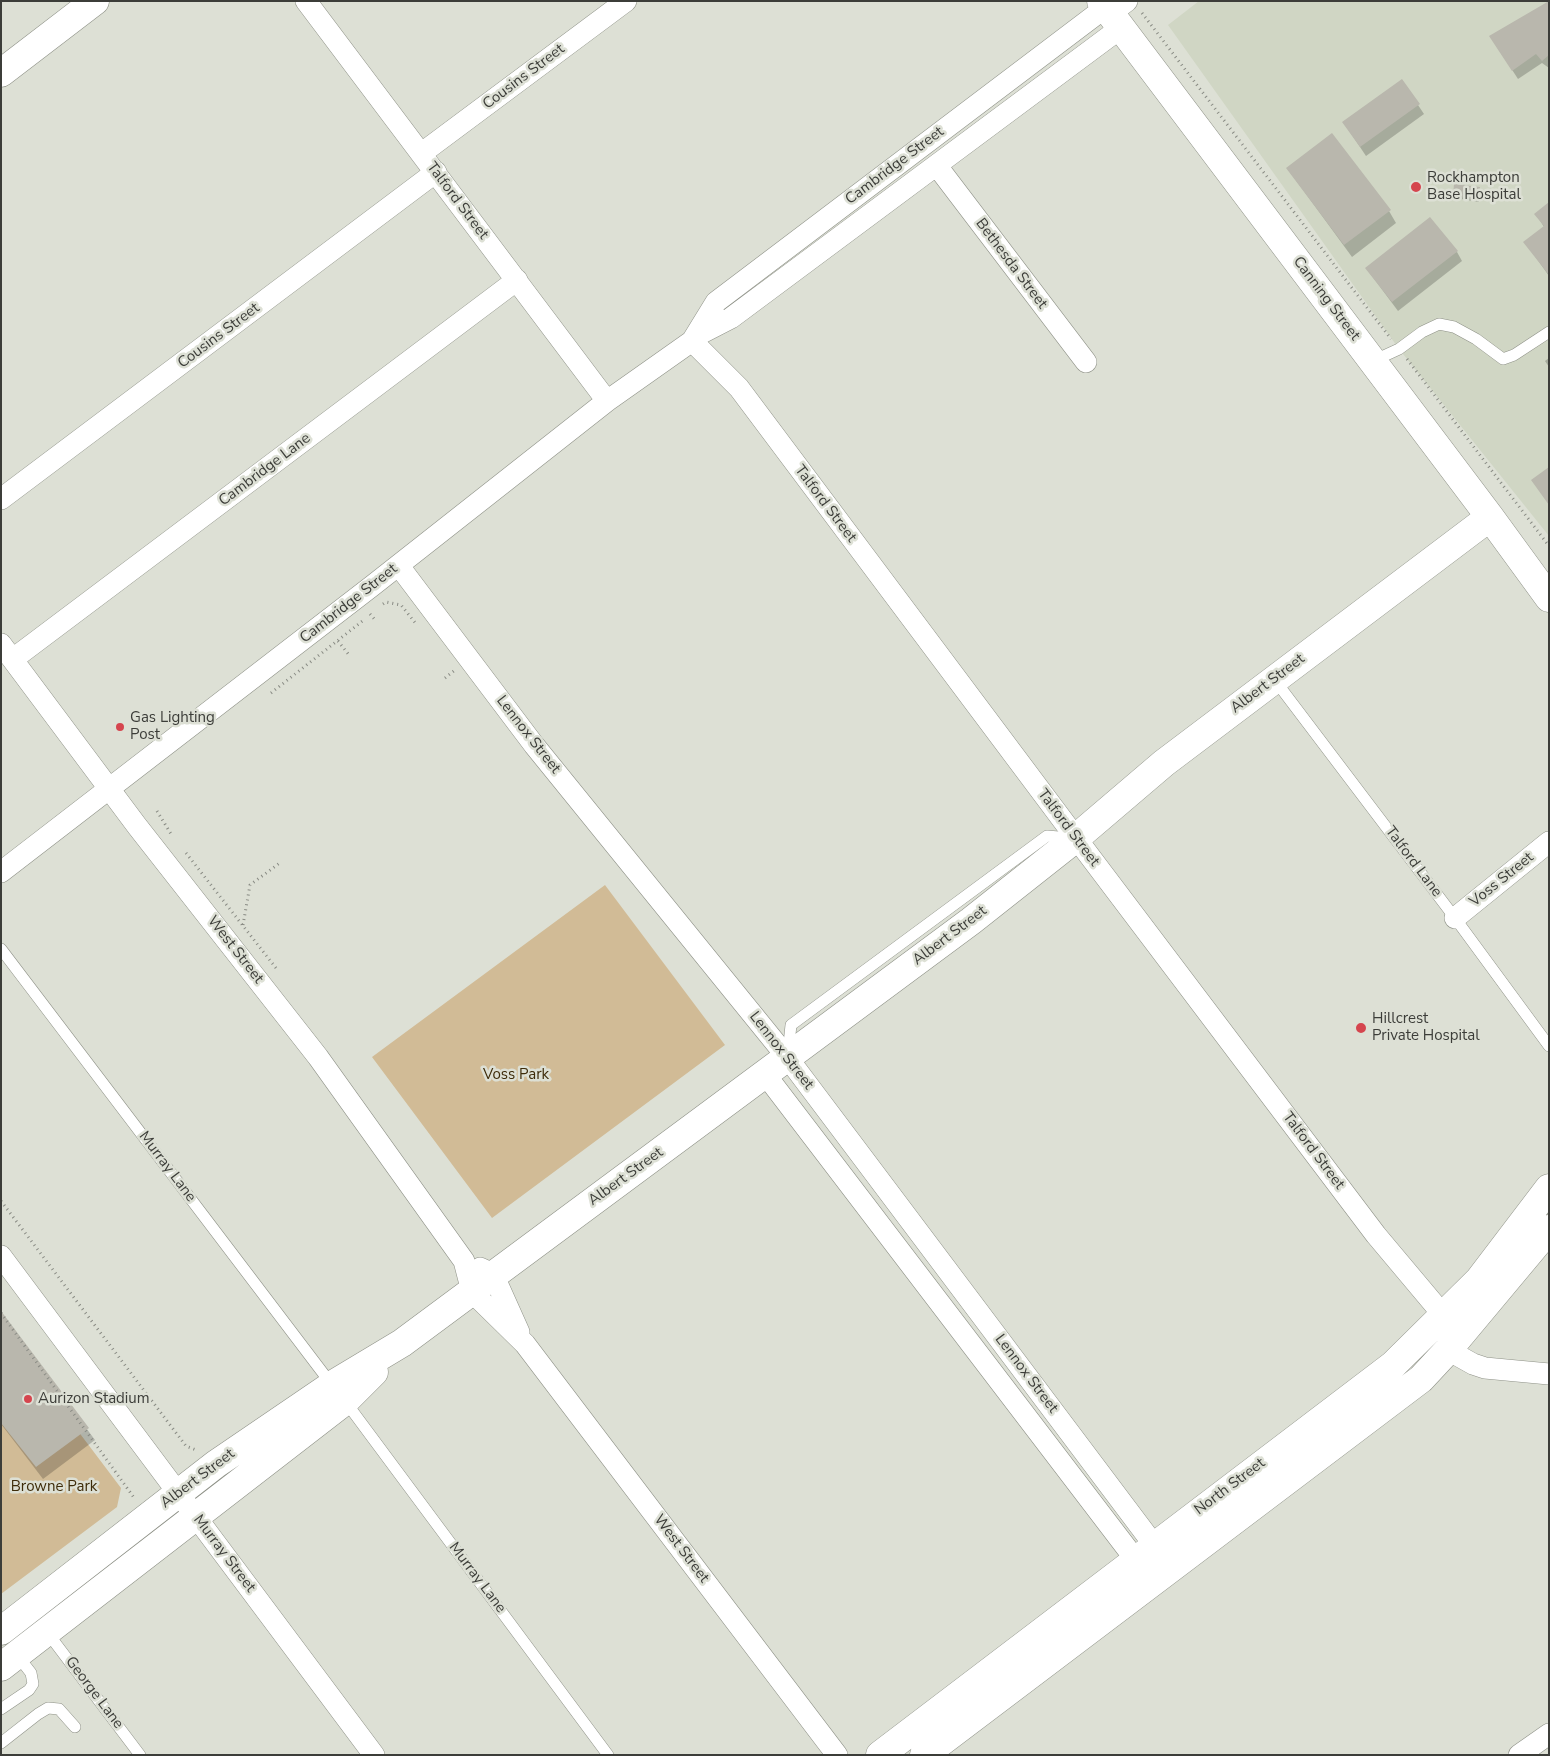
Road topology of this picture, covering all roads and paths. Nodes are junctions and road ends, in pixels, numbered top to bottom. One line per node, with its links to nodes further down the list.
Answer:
1 (95, 1): 5 (street)
2 (306, 1): 6 (street, Talford Street)
3 (626, 1): 6 (street, Cousins Street)
4 (1118, 10): 7 (street, Cambridge Street); 11 (street, Cambridge Street); 12 (path); 13 (street, Canning Street)
5 (1, 73)
6 (422, 153): 8 (street, Talford Street)
7 (937, 166): 11 (street, Cambridge Street); 14 (street, Bethesda Street)
8 (436, 172): 9 (street, Talford Street); 16 (street, Cousins Street)
9 (517, 280): 15 (street, Talford Street); 25 (street, Cambridge Lane)
10 (1549, 332): 12 (lane)
11 (694, 338): 15 (street, Cambridge Street); 32 (street, Talford Street)
12 (1399, 349): 13 (lane); 18 (path)
13 (1373, 361): 17 (street, Canning Street)
14 (1086, 362)
15 (607, 401): 19 (street, Cambridge Street)
16 (1, 499)
17 (1490, 517): 20 (street, Canning Street); 29 (street, Albert Street)
18 (1549, 546)
19 (399, 566): 31 (street, Cambridge Street); 40 (street, Lennox Street)
20 (1549, 598)
21 (370, 614): 22 (path); 23 (path); 24 (path)
22 (376, 621)
23 (418, 627)
24 (338, 641): 26 (path); 30 (path)
25 (7, 651): 31 (street, West Street)
26 (349, 655)
27 (448, 664): 28 (path)
28 (460, 679)
29 (1274, 680): 32 (street, Albert Street); 36 (lane, Talford Lane)
30 (271, 693)
31 (109, 788): 35 (street, Cambridge Street); 46 (street, West Street)
32 (1076, 838): 40 (street, Albert Street); 50 (street, Talford Street)
33 (1549, 842): 36 (street, Voss Street)
34 (281, 862): 37 (path)
35 (1, 872)
36 (1455, 918): 39 (lane, Talford Lane)
37 (243, 926)
38 (1, 948): 55 (lane, Murray Lane)
39 (1549, 1046)
40 (787, 1057): 41 (street, Albert Street); 60 (street, Lennox Street)
41 (765, 1074): 47 (street, Albert Street); 60 (street, Lennox Street)
42 (1549, 1188): 50 (street, North Street)
43 (1, 1201): 56 (path)
44 (1549, 1229): 52 (street, North Street)
45 (1, 1256): 57 (street, Murray Street)
46 (464, 1261): 47 (street); 48 (street, West Street)
47 (493, 1274): 48 (street, Albert Street); 51 (street, West Street)
48 (472, 1292): 51 (street, West Street); 55 (street, Albert Street)
49 (1, 1314): 58 (path)
50 (1444, 1316): 53 (street, North Street)
51 (525, 1344): 71 (street, West Street)
52 (1448, 1350): 53 (street); 54 (street); 73 (street, North Street)
53 (1409, 1351): 60 (street, North Street)
54 (1549, 1374)
55 (338, 1393): 57 (street, Albert Street); 59 (street, Albert Street); 70 (lane, Murray Lane)
56 (203, 1446)
57 (178, 1493): 59 (street, Murray Street); 61 (street, Albert Street)
58 (135, 1500)
59 (195, 1516): 62 (street, Albert Street); 69 (street, Murray Street)
60 (1144, 1552): 72 (street, North Street)
61 (2, 1630): 62 (street, Albert Street)
62 (47, 1632): 63 (street, Albert Street); 68 (lane, George Lane)
63 (9, 1661): 64 (lane)
64 (1, 1708)
65 (75, 1727): 67 (lane)
66 (1549, 1734): 74 (street)
67 (1, 1743)
68 (140, 1755)
69 (374, 1755)
70 (608, 1755)
71 (837, 1755)
72 (880, 1755)
73 (924, 1755)
74 (1519, 1755)

